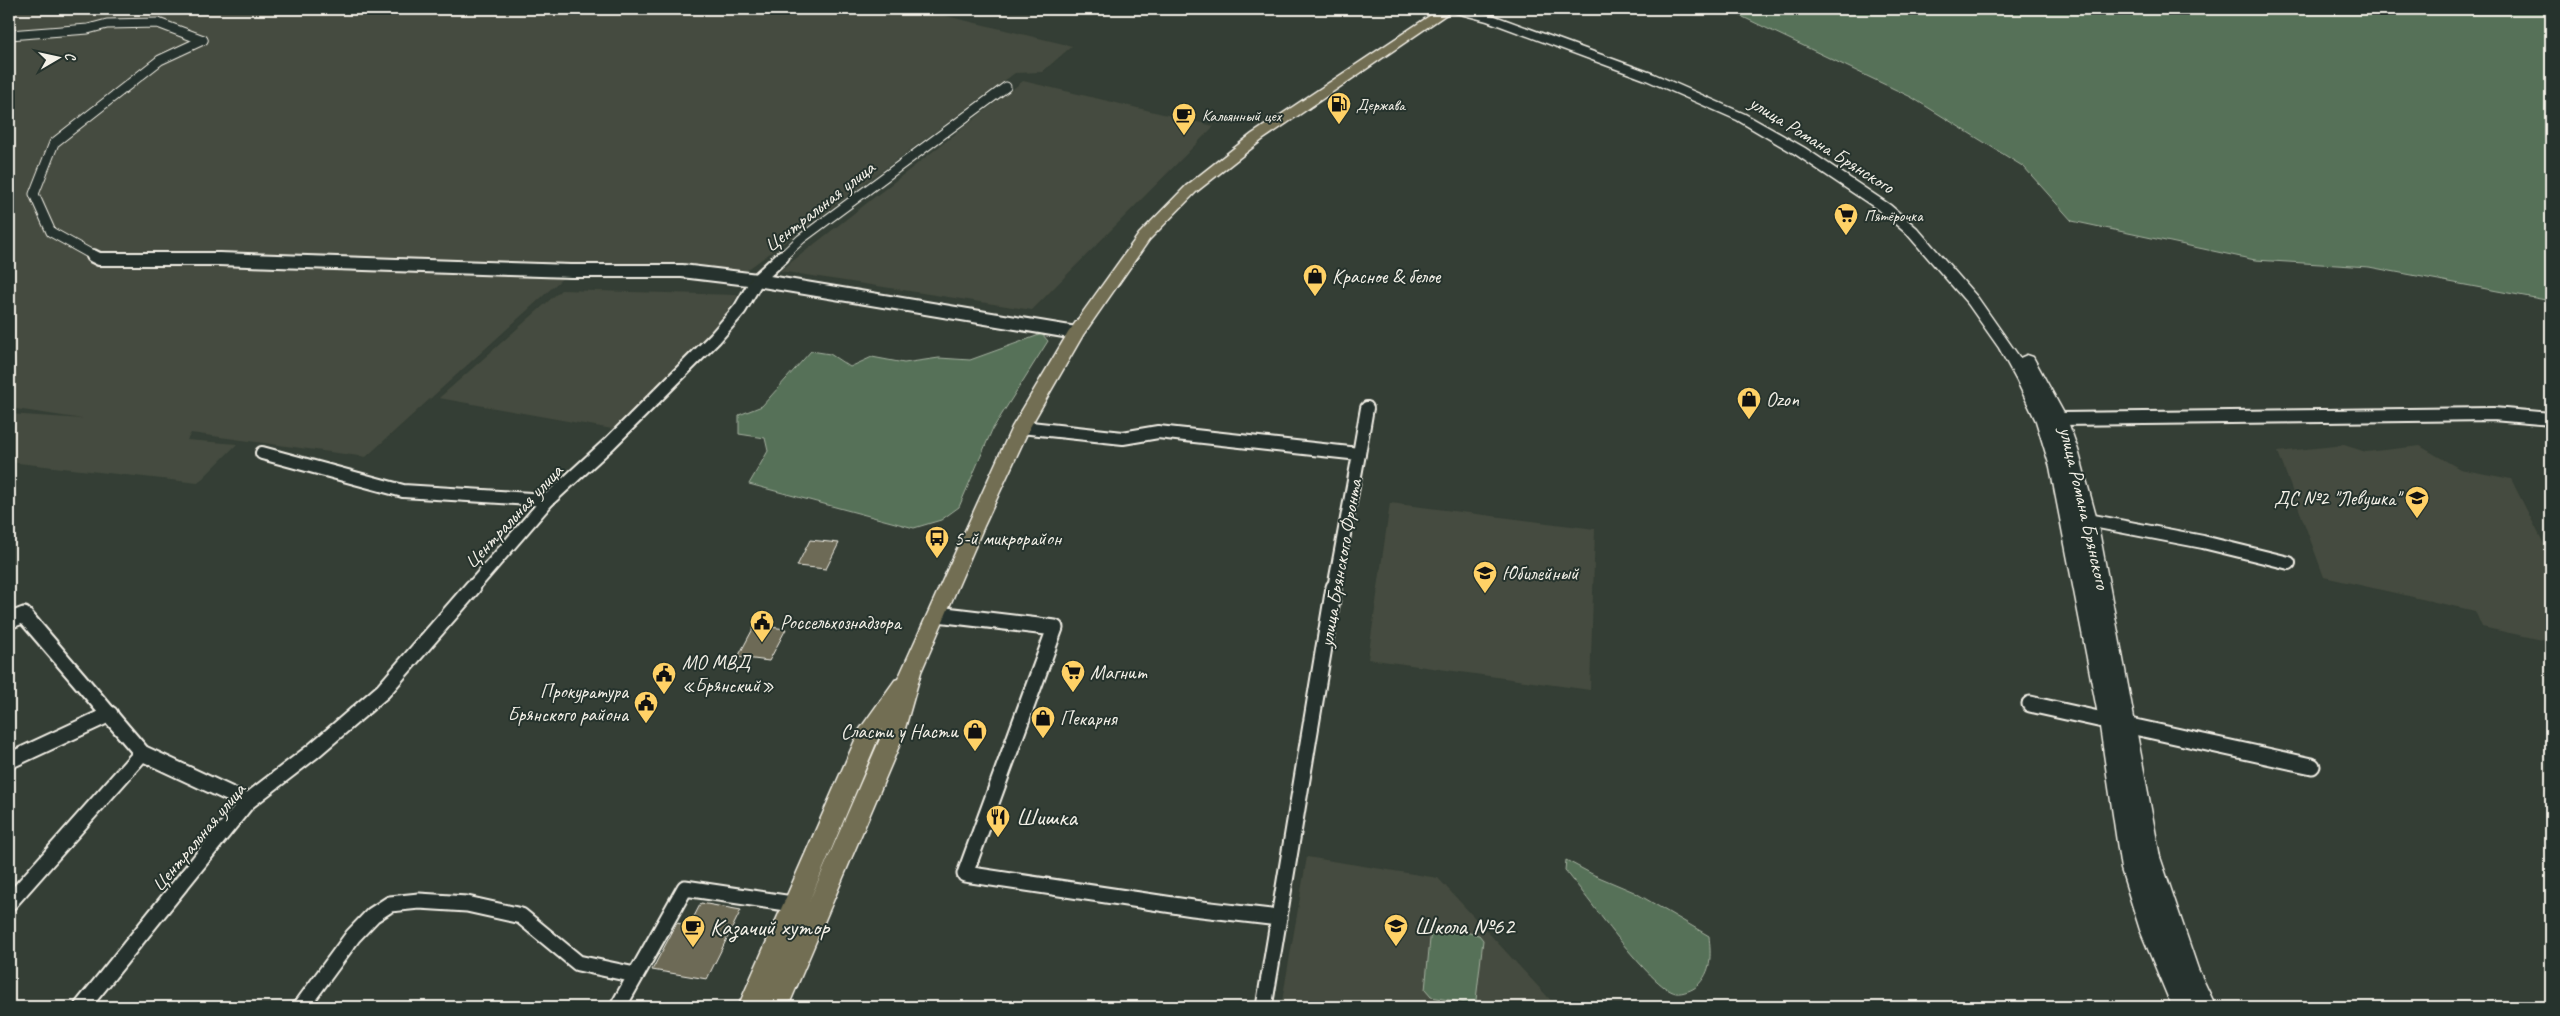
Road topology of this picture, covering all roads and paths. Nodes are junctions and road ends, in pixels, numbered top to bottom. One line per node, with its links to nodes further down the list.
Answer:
1 (1448, 9): 7 (main road)
2 (1453, 9): 21 (main road, улица Романа Брянского)
3 (1480, 9): 9 (main road, улица Романа Брянского)
4 (9, 35): 6 (street)
5 (1006, 87): 6 (street, Центральная улица)
6 (757, 280): 7 (street); 14 (street, Центральная улица)
7 (1076, 333): 11 (main road)
8 (1367, 408): 13 (street)
9 (2059, 419): 10 (street); 15 (main road, улица Романа Брянского)
10 (2551, 419)
11 (1021, 427): 13 (street, улица Брянского Фронта); 17 (main road)
12 (262, 453): 14 (street)
13 (1359, 454): 28 (street, улица Брянского Фронта)
14 (548, 500): 25 (street, Центральная улица)
15 (2088, 520): 16 (street); 21 (main road, улица Романа Брянского)
16 (2290, 563)
17 (937, 614): 27 (main road); 28 (street)
18 (9, 621): 20 (street)
19 (2030, 704): 21 (street)
20 (110, 714): 22 (street); 23 (street)
21 (2117, 722): 24 (street); 36 (main road, улица Романа Брянского); 37 (main road, улица Романа Брянского)
22 (142, 753): 25 (street); 26 (street)
23 (9, 761)
24 (2312, 766)
25 (247, 802): 30 (street, Центральная улица)
26 (9, 902)
27 (807, 906): 29 (street); 33 (main road); 34 (main road)
28 (1279, 918): 35 (street, улица Брянского Фронта)
29 (635, 975): 31 (street); 32 (street)
30 (82, 1007)
31 (301, 1007)
32 (618, 1007)
33 (751, 1007)
34 (775, 1007)
35 (1264, 1007)
36 (2184, 1007)
37 (2204, 1007)

